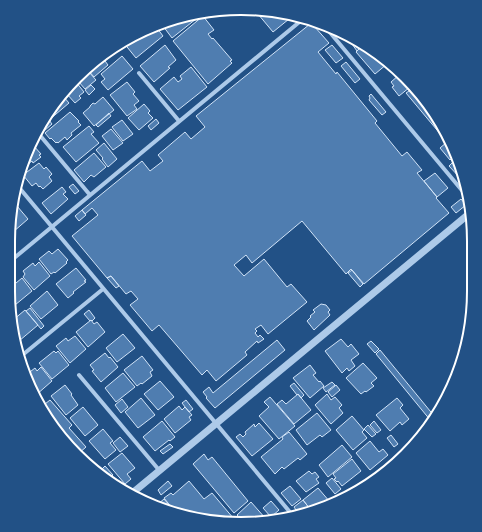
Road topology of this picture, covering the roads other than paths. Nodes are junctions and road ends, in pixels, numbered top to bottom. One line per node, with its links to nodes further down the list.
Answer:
1 (298, 23): 4 (street)
2 (331, 34): 6 (street)
3 (139, 73): 4 (street)
4 (179, 121): 8 (street)
5 (41, 136): 8 (street)
6 (461, 189)
7 (21, 190): 10 (street)
8 (90, 195): 10 (street)
9 (466, 217): 15 (street)
10 (51, 227): 11 (street); 12 (street)
11 (15, 255)
12 (103, 289): 13 (street); 15 (street)
13 (24, 354)
14 (79, 375): 16 (street)
15 (216, 424): 16 (street); 18 (street)
16 (159, 470): 17 (street)
17 (135, 491)
18 (290, 512)

